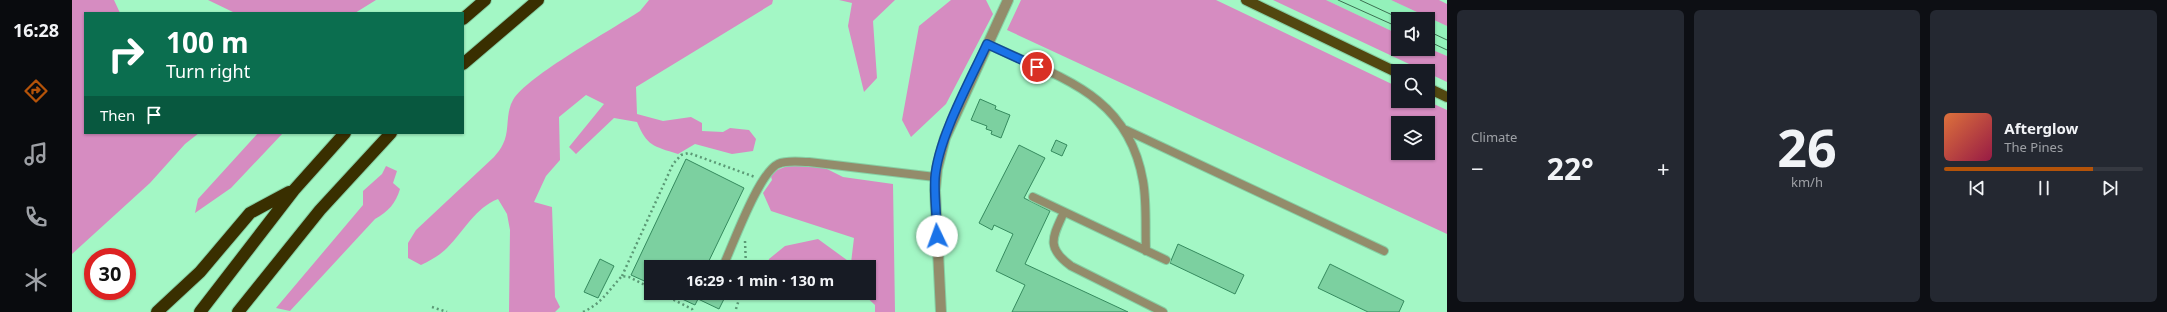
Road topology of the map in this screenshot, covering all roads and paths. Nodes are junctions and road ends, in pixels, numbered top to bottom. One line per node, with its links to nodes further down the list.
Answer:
1 (485, 0): 5 (highway)
2 (538, 0): 7 (highway)
3 (1008, 0): 6 (street)
4 (1246, 0): 8 (main road)
5 (464, 17)
6 (987, 44): 11 (lane); 14 (street)
7 (464, 63)
8 (1391, 70)
9 (1435, 91): 10 (main road)
10 (1447, 97)
11 (1126, 130): 20 (lane); 21 (lane)
12 (345, 134): 16 (highway)
13 (390, 134): 33 (highway)
14 (935, 177): 19 (lane); 37 (street)
15 (759, 178): 25 (path)
16 (294, 190): 31 (highway); 32 (highway)
17 (1033, 197): 18 (lane)
18 (1064, 212): 20 (lane); 38 (lane)
19 (742, 224): 22 (lane); 23 (path)
20 (1146, 250): 24 (lane)
21 (1384, 251)
22 (726, 260)
23 (746, 260)
24 (1166, 260)
25 (622, 276): 26 (path); 35 (path)
26 (644, 284)
27 (674, 300): 36 (path)
28 (739, 300): 30 (path)
29 (432, 307): 34 (path)
30 (736, 310)
31 (157, 312)
32 (200, 312)
33 (238, 312)
34 (447, 312)
35 (583, 312)
36 (693, 312)
37 (941, 312)
38 (1164, 312)

